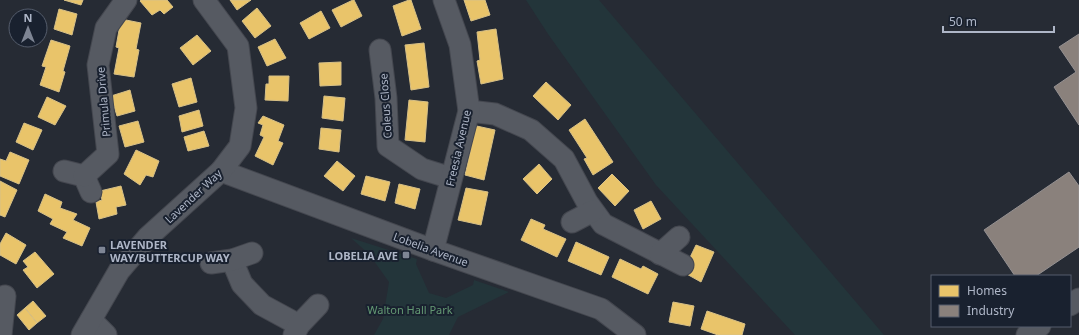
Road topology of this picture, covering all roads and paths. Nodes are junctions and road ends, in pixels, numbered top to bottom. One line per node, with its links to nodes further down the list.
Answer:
1 (126, 0): 6 (street, Primula Drive)
2 (204, 0): 7 (street, Lavender Way)
3 (444, 0): 5 (street, Freesia Avenue)
4 (375, 61): 8 (street, Coleus Close)
5 (469, 111): 8 (street, Freesia Avenue); 9 (street)
6 (64, 171)
7 (221, 171): 12 (street, Lobelia Avenue); 21 (street, Lavender Way)
8 (451, 178): 12 (street, Freesia Avenue)
9 (593, 211): 10 (street); 14 (street)
10 (572, 222)
11 (679, 237): 14 (street)
12 (433, 250): 25 (street, Lobelia Avenue)
13 (252, 253): 15 (street)
14 (660, 254): 17 (street)
15 (232, 260): 16 (street); 22 (street)
16 (211, 263)
17 (683, 265)
18 (5, 296): 23 (street)
19 (318, 305): 22 (street)
20 (1039, 327): 26 (street)
21 (86, 328): 24 (street)
22 (297, 330)
23 (1, 335)
24 (106, 335)
25 (635, 335)
26 (1027, 335)

